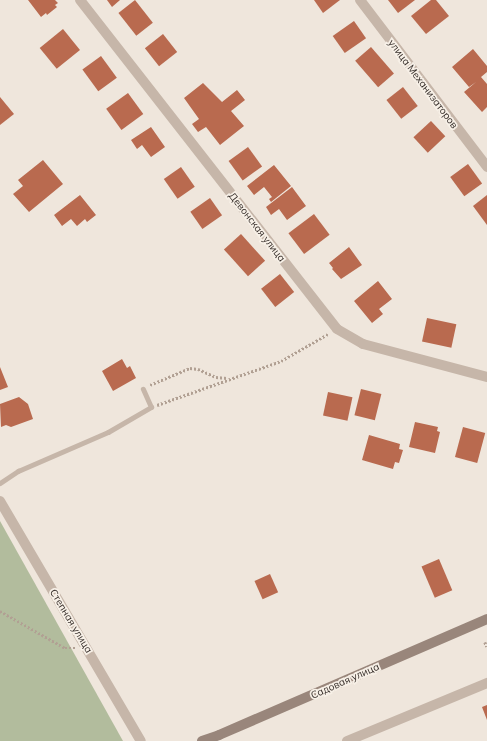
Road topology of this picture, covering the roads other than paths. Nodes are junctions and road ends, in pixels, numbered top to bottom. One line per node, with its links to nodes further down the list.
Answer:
1 (80, 0): 4 (street, Девонская улица)
2 (360, 0): 3 (street, улица Механизаторов)
3 (487, 167)
4 (487, 377)
5 (143, 389): 6 (lane)
6 (0, 483)
7 (0, 501): 11 (street, Степная улица)
8 (487, 619): 10 (street, Садовая улица)
9 (487, 683): 13 (street)
10 (220, 738): 12 (street, Садовая улица)
11 (141, 741)
12 (202, 741)
13 (347, 741)

